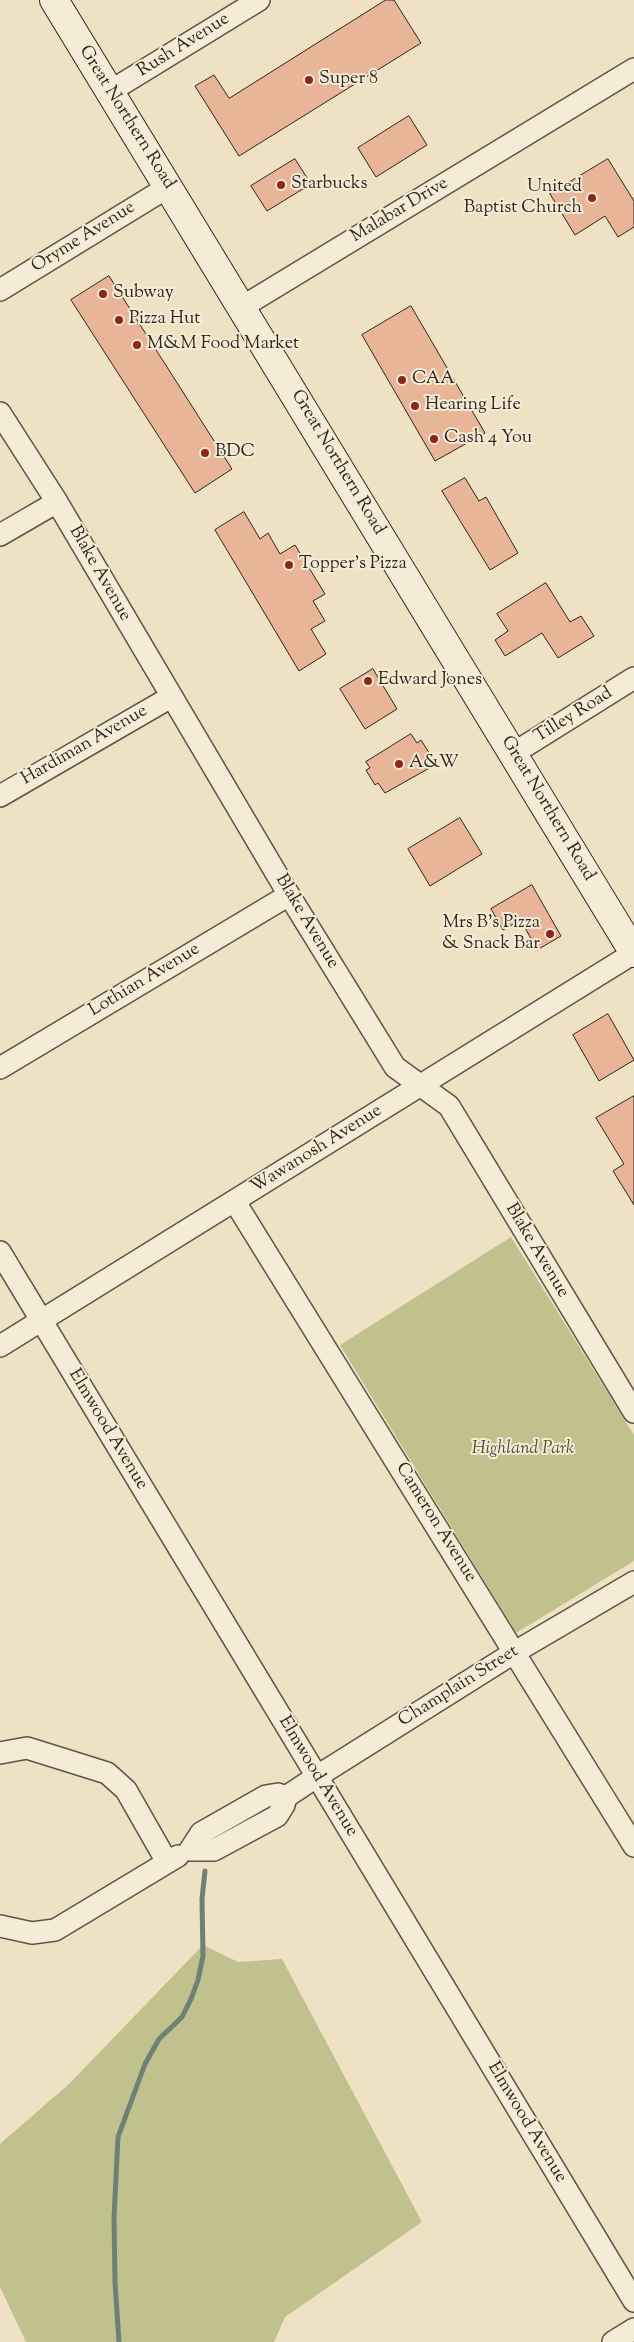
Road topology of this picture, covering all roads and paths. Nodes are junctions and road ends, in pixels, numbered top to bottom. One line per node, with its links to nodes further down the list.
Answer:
1 (54, 0): 4 (main road, Great Northern Road)
2 (260, 0): 4 (street, Rush Avenue)
3 (634, 69): 7 (street, Malabar Drive)
4 (109, 92): 5 (main road, Great Northern Road)
5 (168, 187): 6 (street, Oryme Avenue); 7 (main road, Great Northern Road)
6 (0, 290)
7 (242, 307): 13 (main road, Great Northern Road)
8 (0, 414): 9 (street, Blake Avenue)
9 (57, 502): 10 (street); 12 (street, Blake Avenue)
10 (0, 535)
11 (634, 678): 13 (street, Tilley Road)
12 (171, 697): 14 (street, Hardiman Avenue); 15 (street, Blake Avenue)
13 (514, 753): 16 (main road, Great Northern Road)
14 (0, 796)
15 (289, 895): 17 (street, Lothian Avenue); 18 (street, Blake Avenue)
16 (634, 953): 18 (street, Wawanosh Avenue)
17 (0, 1068)
18 (420, 1086): 19 (street, Wawanosh Avenue); 23 (street, Blake Avenue)
19 (235, 1202): 21 (street, Wawanosh Avenue); 25 (street, Cameron Avenue)
20 (0, 1252): 21 (street, Elmwood Avenue)
21 (42, 1321): 22 (street, Wawanosh Avenue); 27 (street, Elmwood Avenue)
22 (0, 1346)
23 (634, 1412)
24 (634, 1582): 25 (street, Champlain Street)
25 (516, 1652): 27 (street, Champlain Street); 28 (street, Cameron Avenue)
26 (0, 1753): 29 (street)
27 (316, 1777): 29 (street, Champlain Street); 31 (street, Elmwood Avenue)
28 (634, 1846)
29 (167, 1862): 30 (street, Champlain Street)
30 (0, 1926)
31 (634, 2301)
32 (634, 2330): 33 (street)
33 (613, 2342)

